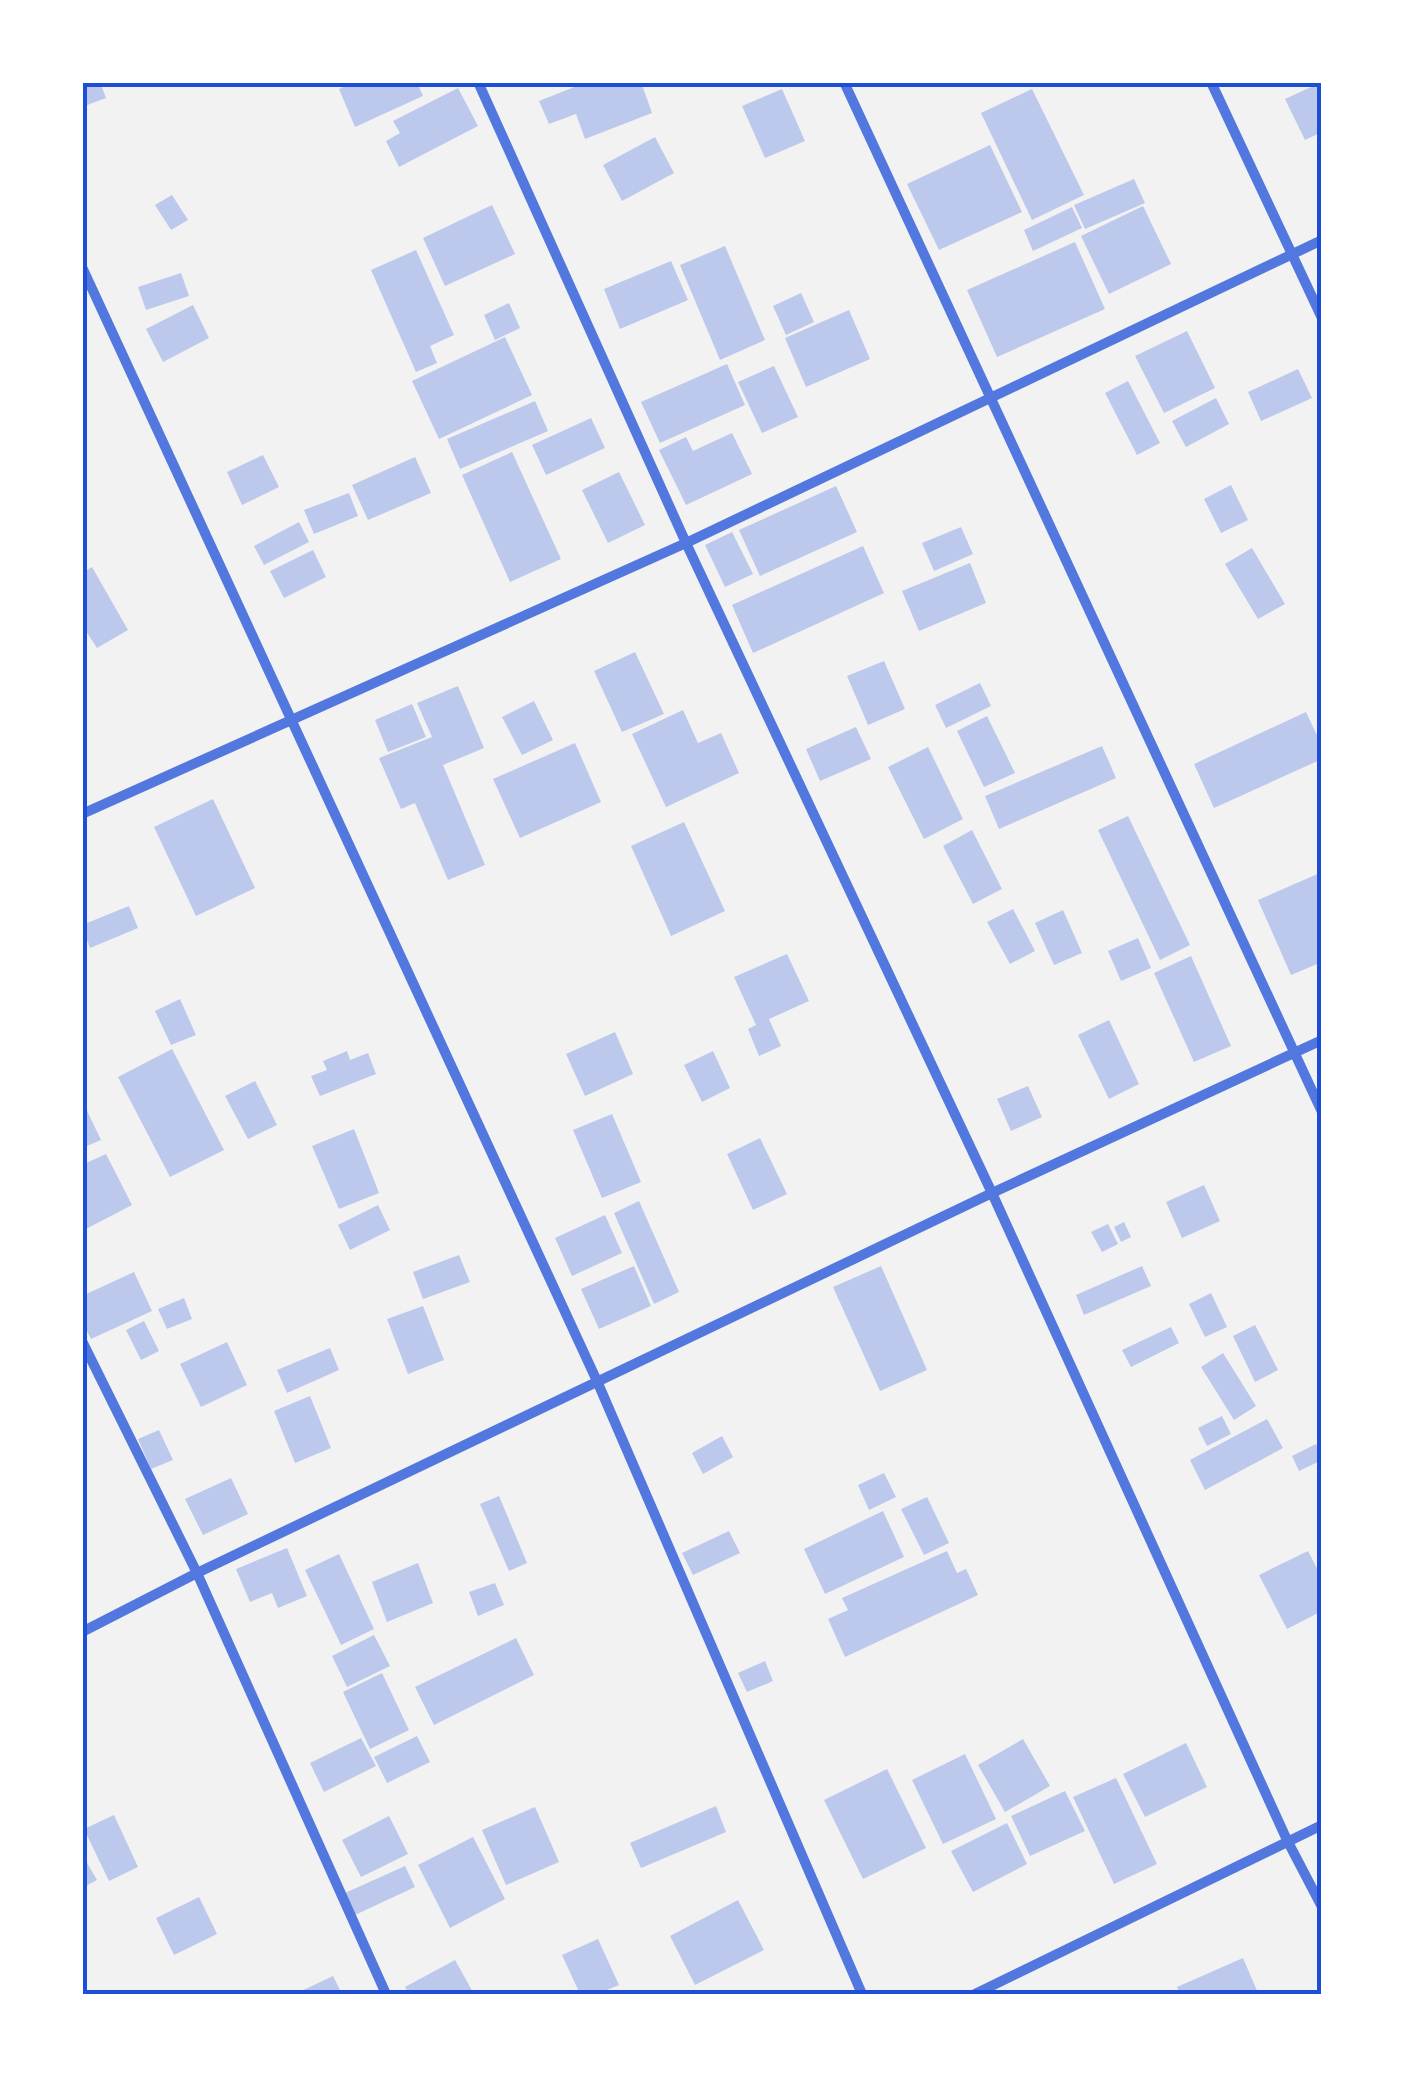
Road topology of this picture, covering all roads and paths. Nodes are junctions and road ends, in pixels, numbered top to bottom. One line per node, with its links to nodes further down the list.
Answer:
1 (478, 82): 9 (street)
2 (844, 82): 8 (street)
3 (1211, 82): 5 (street)
4 (1322, 240): 5 (street)
5 (1292, 254): 7 (street); 8 (street)
6 (82, 267): 10 (street)
7 (1322, 318)
8 (992, 396): 9 (street); 13 (street)
9 (686, 543): 10 (street); 15 (street)
10 (292, 720): 11 (street); 17 (street)
11 (82, 814)
12 (1322, 1040): 13 (street)
13 (1292, 1052): 14 (street); 15 (street)
14 (1322, 1112)
15 (992, 1192): 17 (street); 21 (street)
16 (82, 1342): 18 (street)
17 (597, 1382): 18 (street); 24 (street)
18 (197, 1573): 19 (street); 23 (street)
19 (82, 1632)
20 (1322, 1825): 21 (street)
21 (1287, 1840): 22 (street); 25 (street)
22 (1322, 1907)
23 (386, 1994)
24 (862, 1994)
25 (975, 1994)

